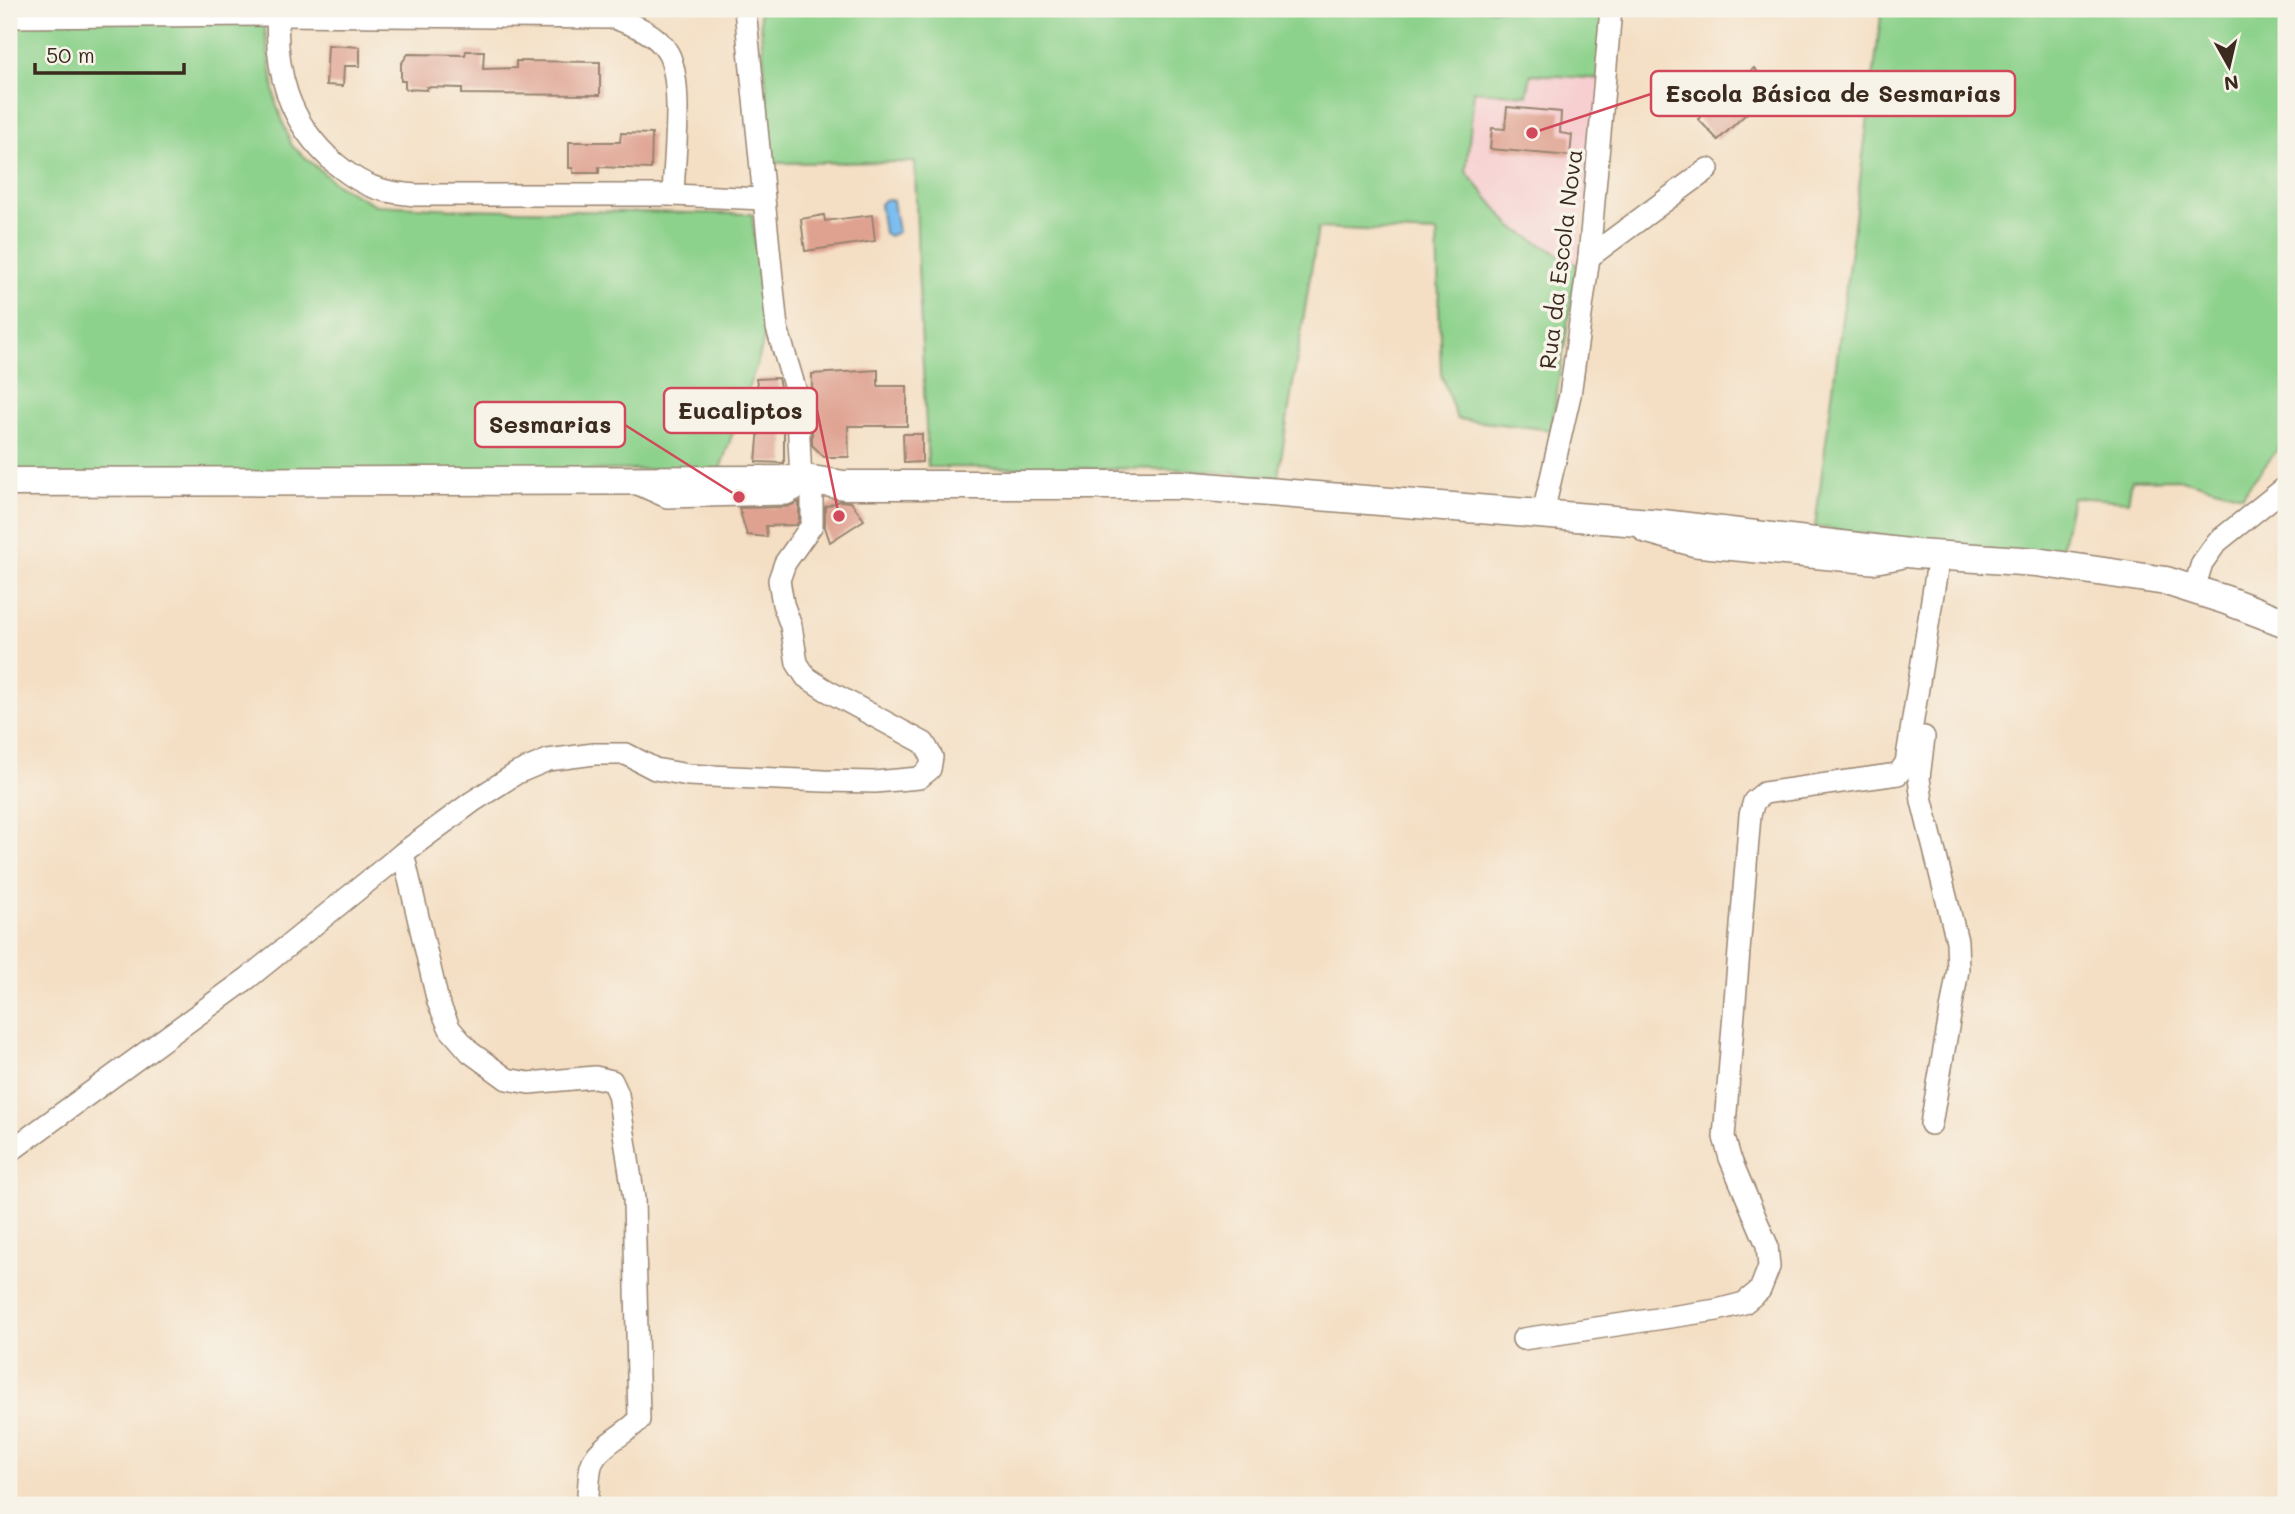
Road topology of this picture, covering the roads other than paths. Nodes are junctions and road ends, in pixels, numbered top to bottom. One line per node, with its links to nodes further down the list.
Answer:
1 (745, 9): 7 (street)
2 (1611, 9): 8 (street, Rua da Escola Nova)
3 (278, 12): 4 (street); 6 (street); 6 (street)
4 (9, 17)
5 (1707, 169): 8 (street)
6 (673, 195): 7 (street)
7 (763, 200): 9 (street)
8 (1589, 257): 12 (street, Rua da Escola Nova)
9 (806, 481): 10 (main road); 12 (main road); 16 (street)
10 (9, 482)
11 (2286, 487): 14 (street)
12 (1543, 513): 13 (main road)
13 (1936, 556): 14 (main road); 17 (street); 19 (street)
14 (2194, 589): 15 (main road)
15 (2286, 622)
16 (403, 853): 18 (street); 20 (street)
17 (1931, 1124)
18 (9, 1152)
19 (1523, 1339)
20 (588, 1494)

